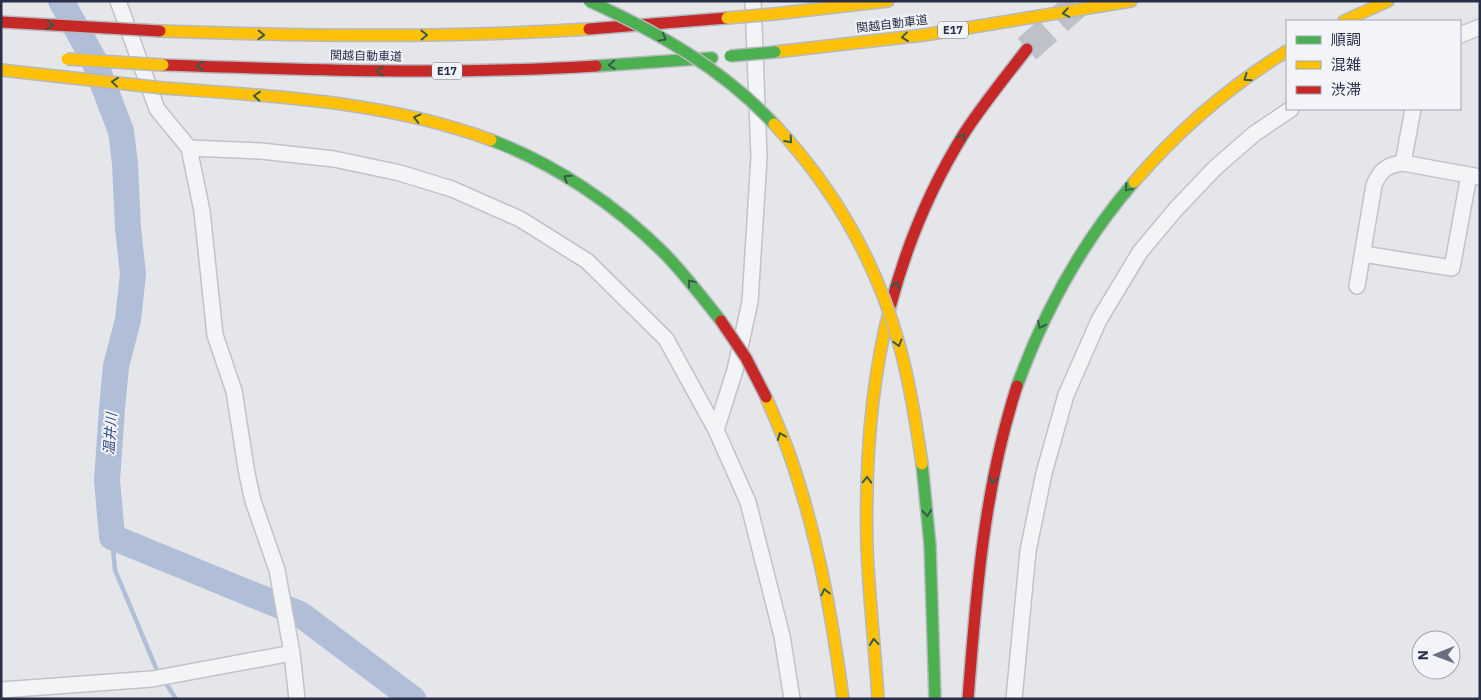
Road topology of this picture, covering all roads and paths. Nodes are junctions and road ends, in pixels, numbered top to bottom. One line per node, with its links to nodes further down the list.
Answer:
1 (118, 1): 17 (street)
2 (588, 1): 29 (highway, one-way to 29, bridge)
3 (753, 1): 22 (street)
4 (888, 1): 8 (highway, 関越自動車道, one-way to 4, bridge)
5 (1131, 1): 13 (highway, 関越自動車道 / E17, one-way to 13, bridge)
6 (1388, 1): 7 (highway)
7 (1346, 20)
8 (1, 22)
9 (1480, 27): 10 (street)
10 (1461, 35)
11 (1027, 49): 28 (highway, one-way to 11)
12 (1286, 52): 30 (highway, one-way to 30)
13 (53, 59)
14 (1, 70): 27 (highway, one-way to 14, bridge)
15 (1290, 110): 31 (street)
16 (1413, 110): 18 (street)
17 (189, 148): 22 (street); 23 (street)
18 (1403, 163): 19 (street); 20 (street)
19 (1474, 176): 20 (street)
20 (1363, 254): 21 (street)
21 (1357, 286)
22 (716, 430): 26 (street)
23 (292, 653): 24 (street); 25 (street)
24 (1, 690)
25 (297, 699)
26 (792, 699)
27 (843, 699)
28 (878, 699)
29 (935, 699)
30 (968, 699)
31 (1014, 699)

